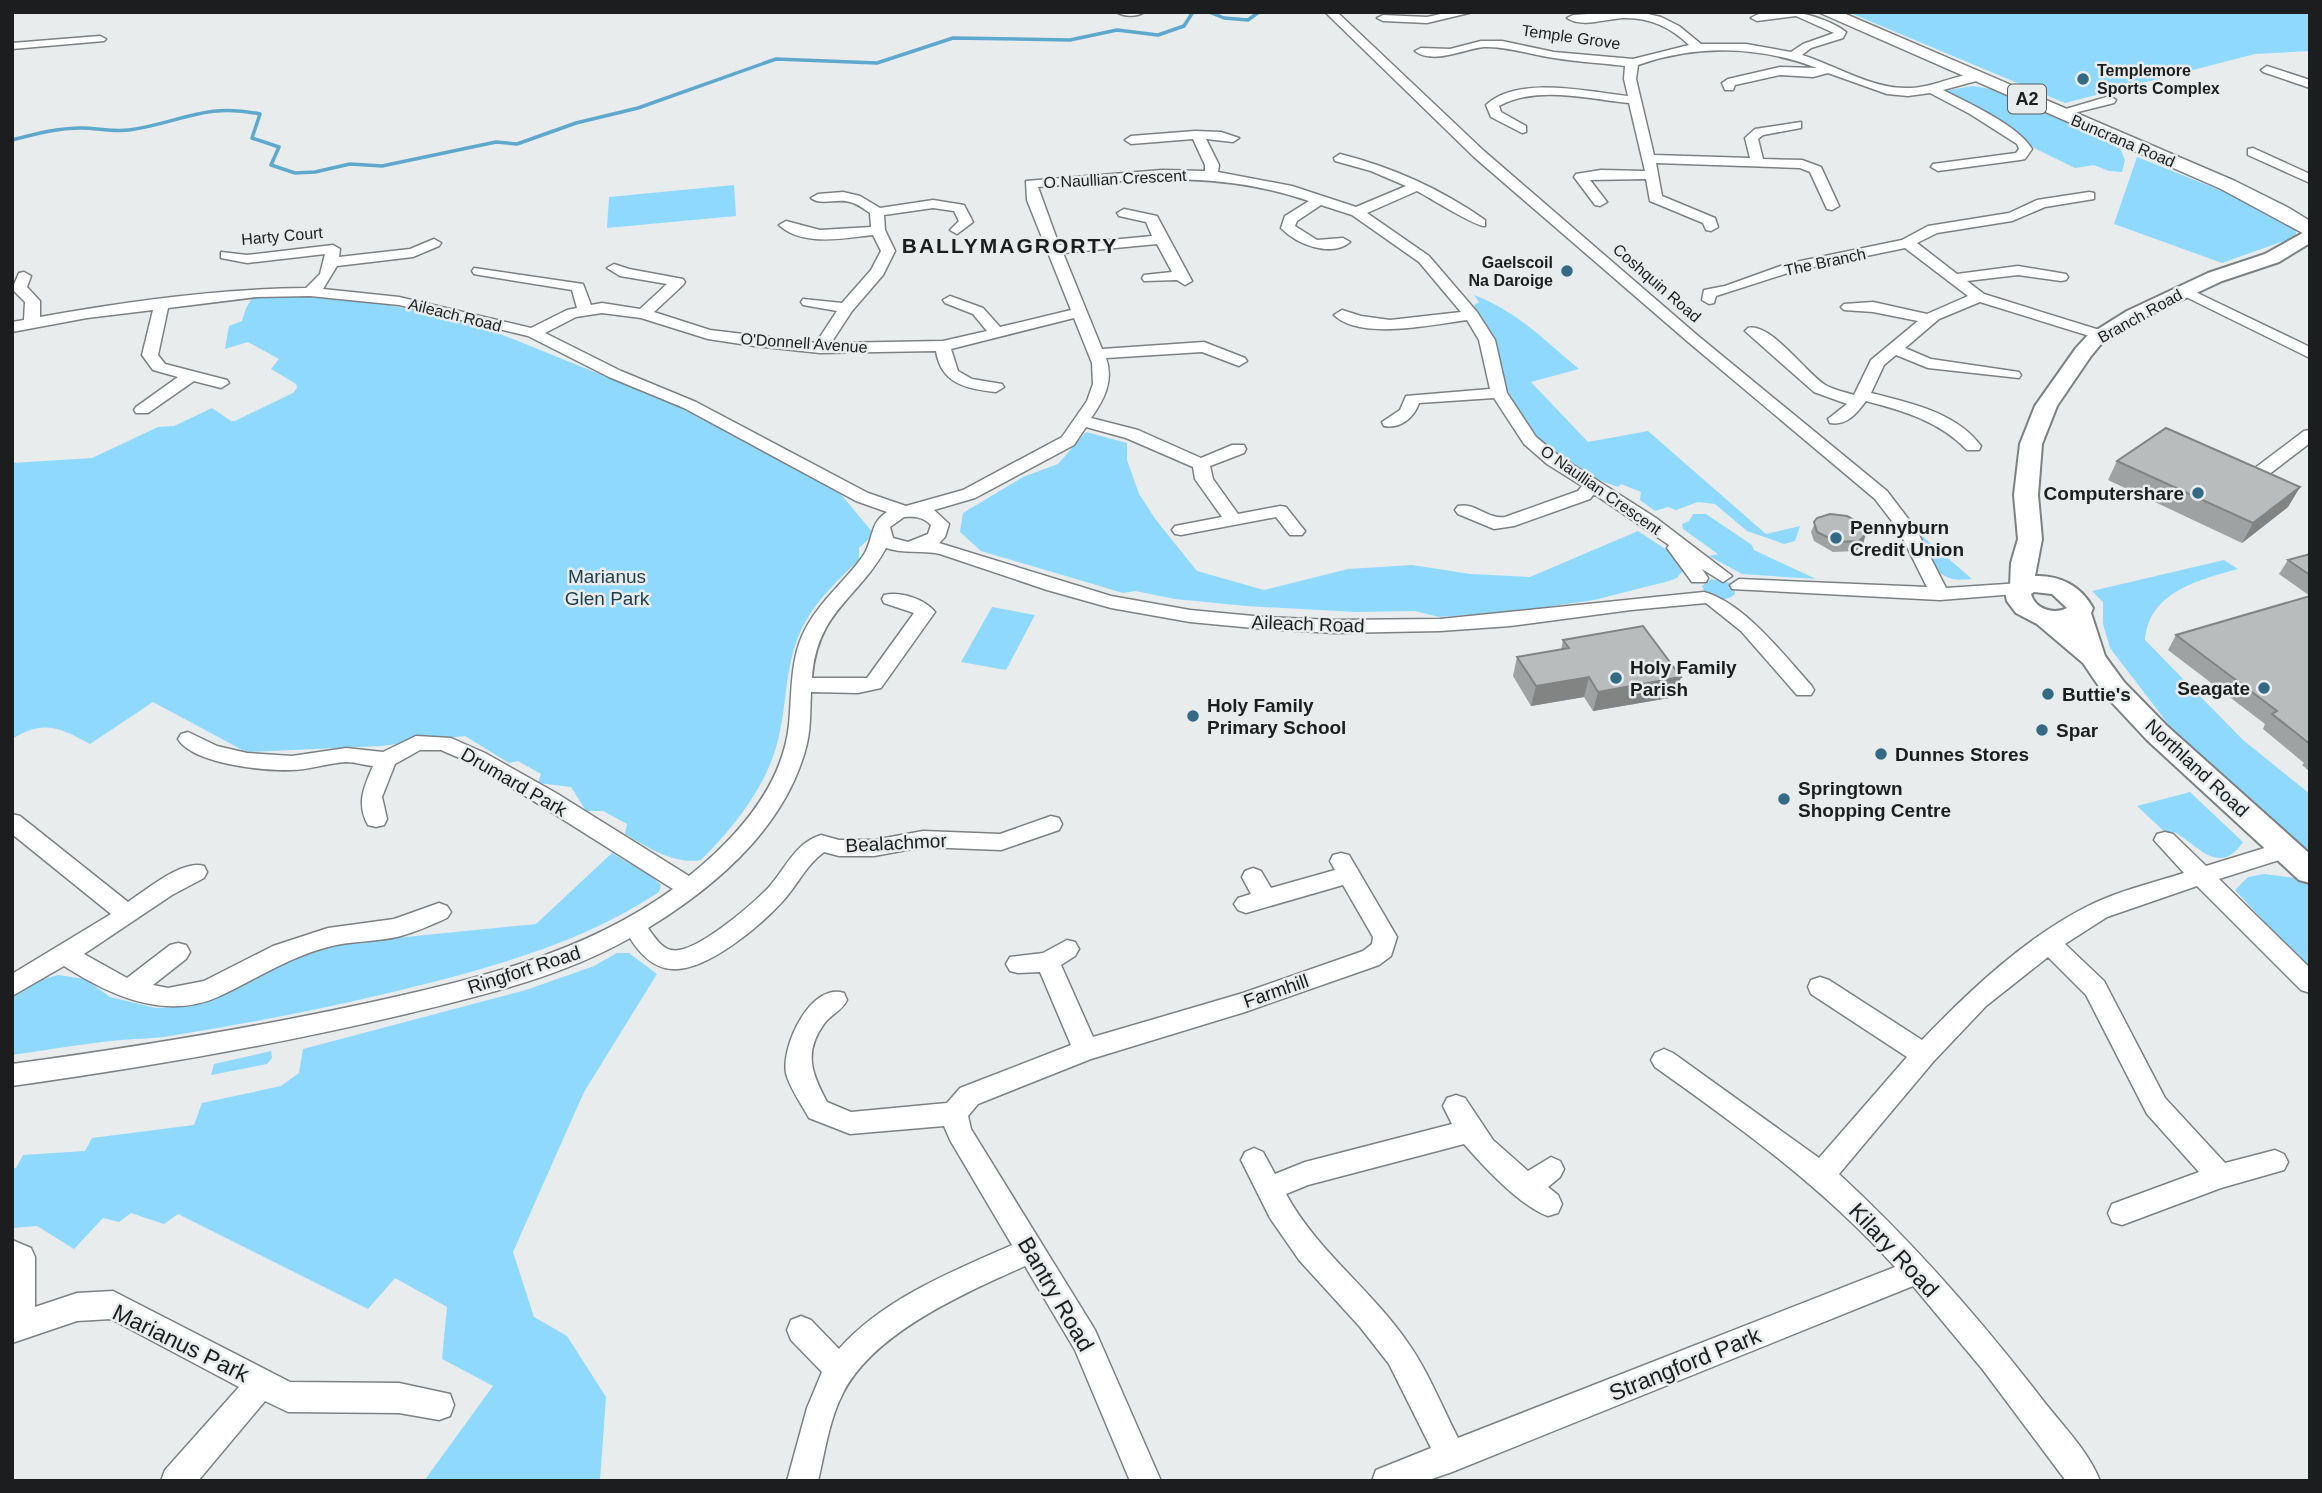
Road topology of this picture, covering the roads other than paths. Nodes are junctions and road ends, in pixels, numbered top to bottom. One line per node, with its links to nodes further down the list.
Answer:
1 (1122, 12): 2 (street)
2 (1139, 12)
3 (1330, 12): 66 (street, Coshquin Road)
4 (1468, 12): 6 (street)
5 (1826, 12): 17 (highway, Buncrana Road / A2)
6 (1383, 18)
7 (1573, 18): 11 (street, Temple Grove)
8 (1757, 18): 13 (street)
9 (100, 39): 10 (street)
10 (12, 46)
11 (1697, 47): 13 (street, Temple Grove); 14 (street, Temple Grove)
12 (1421, 51): 14 (street, Temple Grove)
13 (1792, 56): 15 (street, Temple Grove)
14 (1634, 63): 21 (street, Temple Grove)
15 (1829, 68): 19 (street, Temple Grove); 20 (street, Temple Grove)
16 (2267, 70): 18 (street)
17 (1976, 77): 20 (street, Temple Grove); 23 (highway, Buncrana Road / A2)
18 (2310, 85)
19 (1728, 88)
20 (1933, 90): 35 (street)
21 (1635, 100): 25 (street); 31 (street, Temple Grove)
22 (2110, 100): 23 (street)
23 (2058, 113): 39 (highway, Buncrana Road / A2)
24 (1797, 125): 33 (street)
25 (1522, 129)
26 (1199, 136): 27 (street); 28 (street); 36 (street)
27 (1233, 139)
28 (1132, 141)
29 (2253, 152): 34 (street)
30 (1340, 158): 40 (street)
31 (1649, 159): 33 (street); 37 (street, Temple Grove)
32 (2310, 160): 34 (street)
33 (1757, 161): 45 (street)
34 (2282, 166): 38 (street)
35 (1938, 167)
36 (1211, 175): 43 (street, O Naullian Crescent); 61 (street, O Naullian Crescent)
37 (1653, 175): 44 (street); 52 (street, Temple Grove)
38 (2310, 179)
39 (2228, 185): 49 (highway, Buncrana Road / A2); 55 (highway, Buncrana Road / A2)
40 (1417, 186): 47 (street); 50 (street)
41 (2088, 196): 59 (street, The Branch)
42 (818, 198): 46 (street)
43 (1321, 199): 47 (street, O Naullian Crescent); 57 (street)
44 (1601, 202)
45 (1832, 206)
46 (877, 212): 53 (street); 54 (street)
47 (1357, 212): 86 (street, O Naullian Crescent)
48 (1124, 213): 56 (street)
49 (2310, 213)
50 (1480, 223)
51 (786, 225): 53 (street)
52 (1711, 227)
53 (878, 230): 82 (street)
54 (957, 230)
55 (2310, 233): 64 (main road, Branch Road)
56 (1161, 239): 61 (street); 72 (street)
57 (1344, 242)
58 (434, 243): 65 (street)
59 (1907, 243): 73 (street); 78 (street, The Branch)
60 (1606, 246): 66 (street)
61 (1055, 250): 84 (street)
62 (226, 255): 65 (street, Harty Court)
63 (2310, 255): 64 (main road, Branch Road)
64 (2272, 258): 74 (main road, Branch Road)
65 (332, 262): 75 (street, Harty Court)
66 (1618, 265): 69 (street); 135 (street, Coshquin Road)
67 (614, 268): 85 (street)
68 (479, 271): 83 (street)
69 (1639, 274)
70 (24, 276): 89 (street)
71 (2061, 276): 73 (street)
72 (1149, 278)
73 (1952, 279): 76 (street)
74 (2185, 291): 94 (main road, Branch Road); 98 (street)
75 (310, 292): 79 (street, Aileach Road); 92 (street, Aileach Road)
76 (1979, 297): 88 (street); 94 (street)
77 (950, 300): 93 (street)
78 (1709, 300)
79 (162, 302): 89 (street, Aileach Road); 102 (street)
80 (808, 302): 82 (street)
81 (1849, 307): 88 (street)
82 (846, 308): 96 (street)
83 (585, 309): 85 (street, O'Donnell Avenue); 92 (street, O'Donnell Avenue)
84 (1081, 312): 93 (street, O'Donnell Avenue); 99 (street)
85 (643, 314): 96 (street, O'Donnell Avenue)
86 (1472, 315): 87 (street); 105 (street, O Naullian Crescent)
87 (1342, 316)
88 (1930, 319): 97 (street)
89 (32, 322): 90 (street, Aileach Road)
90 (12, 327)
91 (1753, 331): 106 (street)
92 (533, 333): 118 (street, Aileach Road)
93 (998, 334): 95 (street, O'Donnell Avenue)
94 (2101, 335): 127 (main road, Branch Road)
95 (943, 346): 96 (street, O'Donnell Avenue); 104 (street)
96 (820, 348)
97 (1894, 349): 101 (street); 106 (street)
98 (2310, 353)
99 (1097, 354): 100 (street); 109 (street)
100 (1239, 361)
101 (2013, 375)
102 (190, 376): 103 (street); 107 (street)
103 (221, 383)
104 (996, 387)
105 (1499, 393): 110 (street); 116 (street, O Naullian Crescent)
106 (1860, 398): 108 (street); 112 (street)
107 (142, 410)
108 (1836, 419)
109 (1082, 421): 114 (street); 117 (street)
110 (1390, 422)
111 (2310, 435): 115 (street)
112 (1973, 446)
113 (1238, 449): 114 (street)
114 (1200, 464): 121 (street)
115 (2253, 478)
116 (1592, 486): 119 (street); 126 (street, O Naullian Crescent)
117 (969, 494): 120 (street); 122 (street, Ringfort Road)
118 (862, 497): 120 (street, Aileach Road); 125 (street)
119 (1464, 510)
120 (909, 512): 122 (street, Aileach Road); 125 (street)
121 (1233, 520): 123 (street); 124 (street)
122 (940, 527): 128 (street, Ringfort Road); 129 (street, Aileach Road)
123 (1181, 530)
124 (1296, 531)
125 (881, 532): 128 (street, Aileach Road); 130 (street, Ringfort Road)
126 (1669, 538): 131 (street, O Naullian Crescent); 133 (street, O Naullian Crescent)
127 (2030, 539): 132 (main road, Branch Road); 134 (main road, Branch Road)
128 (916, 546): 129 (street, Aileach Road); 130 (street, Ringfort Road)
129 (967, 556): 133 (street, Aileach Road)
130 (863, 568): 141 (street, Ringfort Road)
131 (1734, 587): 133 (street); 133 (street); 135 (street); 139 (street)
132 (2021, 588): 134 (main road); 135 (street); 138 (main road)
133 (1703, 591): 139 (street, O Naullian Crescent)
134 (2065, 591): 137 (main road, Branch Road)
135 (1943, 594): 138 (street)
136 (891, 599): 141 (street)
137 (2078, 613): 138 (main road); 140 (main road, Northland Road)
138 (2040, 616): 140 (main road, Northland Road)
139 (1748, 627): 142 (street)
140 (2092, 657): 149 (main road, Northland Road)
141 (802, 685): 154 (street, Ringfort Road)
142 (1804, 690)
143 (188, 739): 144 (street)
144 (386, 760): 145 (street); 154 (street, Drumard Park)
145 (376, 819)
146 (1057, 821): 157 (street, Bealachmor)
147 (12, 822): 156 (street)
148 (2165, 840): 152 (street)
149 (2284, 850): 151 (main road, Northland Road); 152 (street)
150 (196, 872): 156 (street)
151 (2310, 872)
152 (2202, 875): 158 (street); 162 (street)
153 (1253, 877): 167 (street, Farmhill)
154 (690, 888): 157 (street, Ringfort Road)
155 (439, 912): 164 (street)
156 (128, 915): 160 (street)
157 (633, 925): 170 (street, Ringfort Road)
158 (2051, 944): 168 (street); 178 (street)
159 (178, 952): 164 (street)
160 (65, 954): 163 (street); 164 (street)
161 (1018, 964): 167 (street)
162 (2310, 983)
163 (12, 986)
164 (130, 990)
165 (1830, 1000): 168 (street)
166 (817, 1006): 172 (street)
167 (1086, 1050): 172 (street, Farmhill)
168 (1924, 1055): 177 (street)
169 (1664, 1059): 177 (street, Kilary Road)
170 (12, 1075)
171 (1456, 1106): 173 (street)
172 (954, 1114): 181 (street, Bantry Road)
173 (1469, 1131): 176 (street); 179 (street)
174 (1254, 1160): 179 (street)
175 (2275, 1162): 178 (street)
176 (1551, 1170)
177 (1821, 1175): 183 (street, Kilary Road)
178 (2220, 1176): 180 (street)
179 (1270, 1188): 189 (street)
180 (2122, 1213)
181 (1032, 1249): 186 (street); 192 (street, Bantry Road)
182 (12, 1254): 184 (street, Marianus Park)
183 (1918, 1271): 189 (street, Strangford Park); 194 (street, Kilary Road)
184 (16, 1328): 187 (street, Marianus Park)
185 (801, 1330): 186 (street)
186 (840, 1370): 191 (street)
187 (261, 1383): 188 (street, Marianus Park); 190 (street, Marianus Park)
188 (439, 1405)
189 (1452, 1457): 193 (street, Strangford Park)
190 (176, 1481)
191 (802, 1481)
192 (1146, 1481)
193 (1387, 1481)
194 (2085, 1481)

